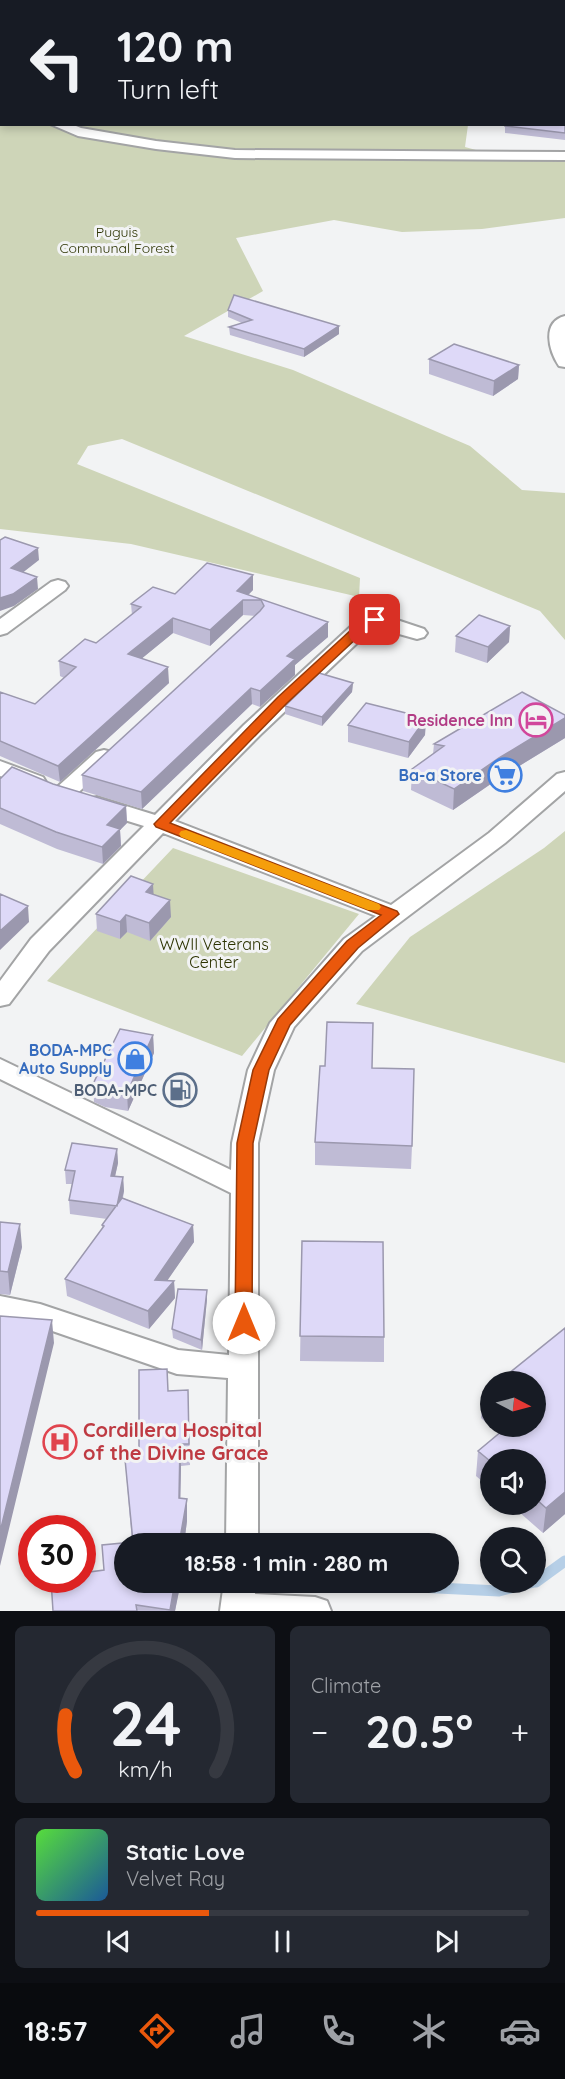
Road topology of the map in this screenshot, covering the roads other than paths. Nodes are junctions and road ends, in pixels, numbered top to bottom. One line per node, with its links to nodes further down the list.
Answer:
1 (62, 126): 2 (street)
2 (565, 156)
3 (565, 321): 4 (street)
4 (565, 362)
5 (58, 585): 6 (street)
6 (0, 629)
7 (417, 633): 12 (street)
8 (115, 747): 11 (street)
9 (0, 768): 11 (street)
10 (565, 779): 13 (street)
11 (63, 794): 12 (street)
12 (161, 824): 13 (street); 14 (street)
13 (392, 914): 16 (street)
14 (0, 998)
15 (0, 1068): 16 (street)
16 (244, 1188): 18 (street)
17 (0, 1307): 18 (street)
18 (243, 1368): 19 (street)
19 (242, 1533)
20 (238, 1600): 21 (street)
21 (315, 1611)

